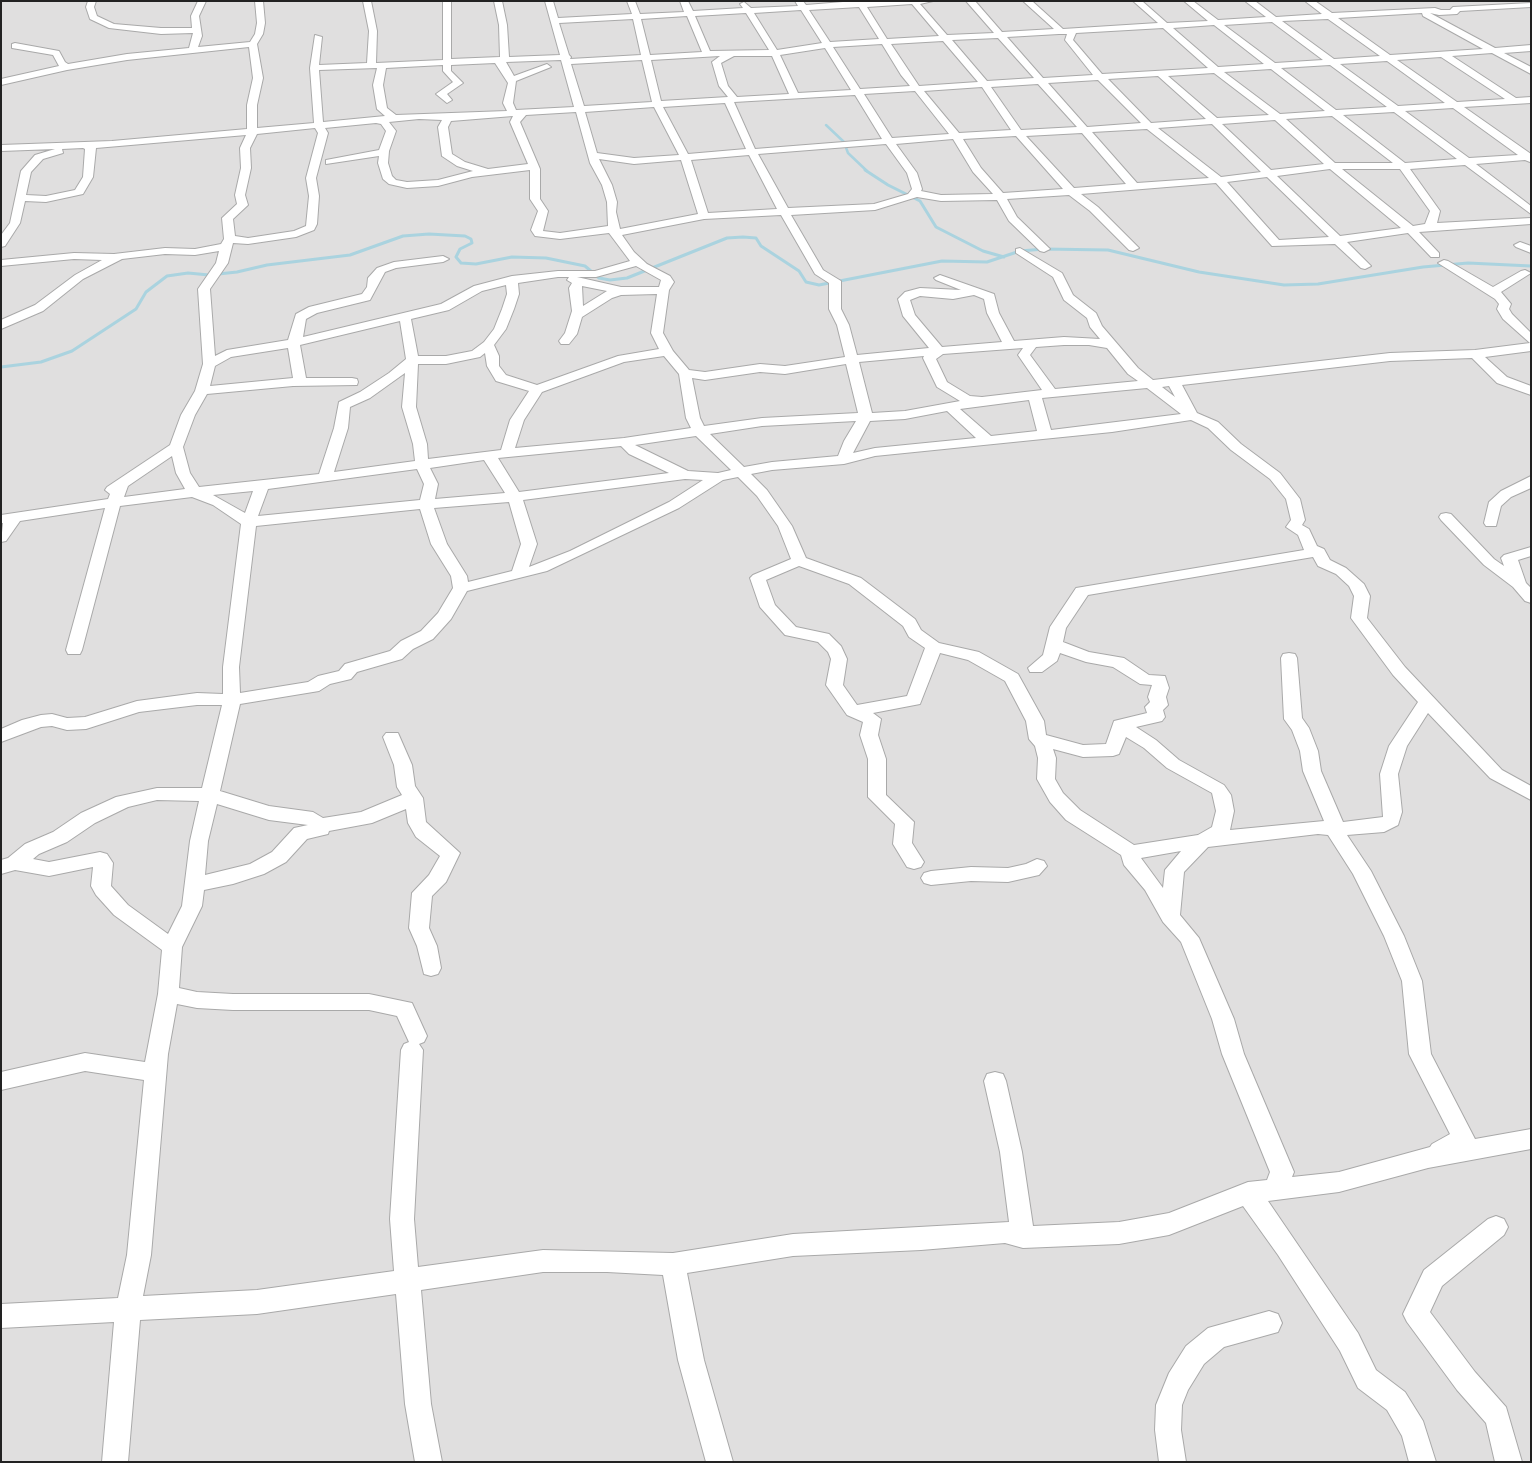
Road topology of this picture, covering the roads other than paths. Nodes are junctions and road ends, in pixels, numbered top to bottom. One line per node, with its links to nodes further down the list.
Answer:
1 (92, 1): 35 (street)
2 (202, 1): 35 (street)
3 (259, 1): 41 (street)
4 (367, 1): 57 (street)
5 (446, 1): 56 (street)
6 (498, 1): 54 (street)
7 (549, 1): 32 (street)
8 (631, 1): 30 (street)
9 (684, 1): 28 (street)
10 (743, 1): 25 (street)
11 (929, 1): 19 (street)
12 (970, 1): 37 (street)
13 (1027, 1): 36 (street)
14 (1137, 1): 34 (street)
15 (1188, 1): 33 (street)
16 (1249, 1): 31 (street)
17 (1309, 1): 29 (street)
18 (1416, 1): 24 (street)
19 (913, 2): 20 (street); 39 (street)
20 (860, 3): 21 (street); 40 (street)
21 (801, 5): 25 (street); 42 (street)
22 (1531, 5): 24 (street)
23 (1364, 6): 27 (street)
24 (1435, 10): 26 (street)
25 (748, 11): 28 (street); 47 (street)
26 (1422, 11): 27 (street); 46 (street)
27 (1376, 14): 29 (street)
28 (690, 16): 30 (street); 49 (street)
29 (1332, 16): 31 (street); 52 (street)
30 (637, 18): 32 (street); 51 (street)
31 (1275, 20): 33 (street); 55 (street)
32 (554, 22): 53 (street)
33 (1215, 23): 34 (street); 60 (street)
34 (1168, 26): 36 (street); 63 (street)
35 (197, 31): 45 (street)
36 (1067, 33): 37 (street); 67 (street)
37 (1001, 36): 39 (street); 69 (street)
38 (318, 37): 62 (street)
39 (947, 39): 40 (street); 71 (street)
40 (886, 43): 42 (street); 72 (street)
41 (253, 44): 45 (street); 95 (street)
42 (827, 45): 47 (street); 73 (street)
43 (15, 46): 61 (street)
44 (1531, 48): 46 (street)
45 (193, 50): 61 (street)
46 (1495, 50): 48 (street); 64 (street)
47 (775, 53): 50 (street); 74 (street)
48 (1441, 53): 52 (street); 78 (street)
49 (707, 54): 50 (street); 51 (street)
50 (732, 54): 76 (street)
51 (646, 57): 53 (street); 79 (street)
52 (1387, 57): 55 (street); 80 (street)
53 (567, 60): 54 (street); 65 (street)
54 (501, 61): 56 (street); 59 (street); 68 (street)
55 (1331, 61): 60 (street); 81 (street)
56 (446, 63): 58 (street); 75 (street)
57 (371, 65): 58 (street); 62 (street)
58 (382, 65): 89 (street)
59 (547, 66): 65 (street); 68 (street)
60 (1272, 66): 63 (street); 84 (street)
61 (67, 67): 70 (street)
62 (314, 68): 93 (street)
63 (1216, 70): 66 (street); 87 (street)
64 (1531, 71)
65 (571, 73): 82 (street)
66 (1160, 74): 67 (street); 91 (street)
67 (1099, 76): 69 (street); 92 (street)
68 (511, 80): 86 (street)
69 (1038, 80): 71 (street); 94 (street)
70 (1, 82)
71 (984, 83): 72 (street); 96 (street)
72 (917, 87): 73 (street); 97 (street)
73 (858, 91): 74 (street); 98 (street)
74 (794, 95): 76 (street)
75 (447, 100)
76 (731, 100): 79 (street); 103 (street)
77 (1531, 100): 78 (street)
78 (1513, 101): 80 (street); 85 (street)
79 (657, 104): 82 (street); 107 (street)
80 (1454, 104): 81 (street); 108 (street)
81 (1394, 108): 84 (street); 109 (street)
82 (580, 109): 83 (street); 105 (street)
83 (536, 112): 86 (street); 111 (street)
84 (1331, 112): 87 (street); 113 (street)
85 (1531, 112)
86 (513, 113): 88 (street)
87 (1275, 115): 91 (street); 112 (street)
88 (453, 117): 89 (street); 114 (street)
89 (393, 118): 90 (street)
90 (377, 120): 93 (street); 104 (street)
91 (1213, 120): 92 (street); 115 (street)
92 (1147, 124): 94 (street); 116 (street)
93 (318, 126): 95 (street); 131 (street)
94 (1085, 130): 96 (street); 117 (street)
95 (252, 133): 99 (street); 131 (street)
96 (1018, 133): 97 (street); 118 (street)
97 (956, 136): 98 (street); 120 (street)
98 (889, 142): 103 (street); 119 (street)
99 (84, 145): 100 (street); 121 (street)
100 (71, 146): 101 (street); 121 (street)
101 (13, 147): 102 (street); 106 (street)
102 (1, 148)
103 (752, 152): 107 (street); 123 (street)
104 (384, 153): 110 (street); 114 (street)
105 (593, 155): 107 (street); 128 (street)
106 (1, 156)
107 (685, 158): 124 (street)
108 (1530, 158): 109 (street)
109 (1465, 160): 113 (street); 122 (street)
110 (330, 162)
111 (534, 166): 114 (street); 128 (street)
112 (1332, 166): 113 (street); 115 (street); 129 (street)
113 (1403, 166): 127 (street)
114 (488, 172)
115 (1270, 174): 116 (street); 130 (street)
116 (1219, 180): 117 (street); 130 (street)
117 (1133, 185): 118 (street)
118 (1070, 190): 120 (street); 136 (street)
119 (914, 193): 120 (street); 123 (street)
120 (1000, 196): 135 (street)
121 (20, 197): 132 (street)
122 (1531, 211)
123 (784, 212): 124 (street); 168 (street)
124 (704, 216): 126 (street)
125 (1531, 221): 127 (street)
126 (646, 227): 128 (street); 134 (street)
127 (1430, 227): 129 (street)
128 (614, 231): 134 (street)
129 (1412, 231): 130 (street); 153 (street)
130 (1338, 240): 144 (street)
131 (227, 243): 140 (street); 170 (street)
132 (1, 244)
133 (1520, 244): 137 (street)
134 (624, 246): 143 (street)
135 (1044, 248)
136 (1133, 248)
137 (1531, 250)
138 (1020, 251): 163 (street)
139 (1, 253): 142 (street)
140 (119, 256): 142 (street); 156 (street)
141 (443, 259): 159 (street)
142 (1, 262)
143 (638, 262): 145 (street); 150 (street)
144 (1365, 266)
145 (558, 274): 148 (street); 149 (street)
146 (1525, 274): 153 (street)
147 (940, 278): 152 (street)
148 (512, 280): 155 (street); 160 (street)
149 (579, 282): 151 (street); 154 (street)
150 (664, 290): 151 (street); 166 (street)
151 (620, 291): 154 (street)
152 (977, 291): 161 (street); 165 (street)
153 (1494, 292): 158 (street)
154 (577, 315): 157 (street)
155 (405, 317): 159 (street); 169 (street)
156 (1, 325)
157 (565, 340)
158 (1531, 340)
159 (293, 342): 170 (street); 173 (street)
160 (488, 345): 169 (street); 176 (street)
161 (1009, 345): 162 (street); 165 (street)
162 (1031, 345): 163 (street); 179 (street)
163 (1110, 345): 175 (street)
164 (1531, 347): 167 (street)
165 (939, 351): 168 (street); 181 (street)
166 (667, 352): 171 (street); 176 (street)
167 (1475, 354): 172 (street); 178 (street)
168 (851, 358): 171 (street); 184 (street)
169 (412, 360): 193 (street); 197 (street)
170 (209, 364): 177 (street)
171 (685, 373): 185 (street)
172 (1173, 381): 175 (street); 183 (street)
173 (300, 382): 174 (street); 177 (street)
174 (352, 382)
175 (1150, 383): 179 (street); 183 (street)
176 (537, 389): 190 (street)
177 (202, 391): 189 (street)
178 (1531, 391)
179 (1051, 393): 180 (street)
180 (1034, 395): 181 (street); 186 (street)
181 (983, 401): 182 (street)
182 (951, 408): 184 (street); 187 (street)
183 (1192, 416): 186 (street); 212 (street)
184 (866, 417): 185 (street); 192 (street)
185 (700, 432): 188 (street); 194 (street)
186 (1044, 434): 187 (street)
187 (987, 440): 192 (street)
188 (624, 442): 190 (street); 195 (street)
189 (176, 447): 199 (street); 201 (street)
190 (507, 453): 191 (street)
191 (489, 456): 193 (street); 202 (street)
192 (844, 460): 194 (street)
193 (422, 465): 197 (street); 204 (street)
194 (740, 472): 196 (street); 213 (street)
195 (685, 474): 196 (street); 202 (street)
196 (718, 477): 214 (street)
197 (325, 478): 200 (street)
198 (1531, 480): 209 (street)
199 (121, 484): 203 (street); 205 (street)
200 (262, 486): 201 (street); 208 (street)
201 (195, 493): 203 (street); 208 (street)
202 (516, 497): 204 (street); 214 (street)
203 (114, 503): 205 (street); 220 (street)
204 (426, 505): 208 (street); 216 (street)
205 (93, 506): 207 (street)
206 (1446, 517): 215 (street)
207 (8, 519): 210 (street)
208 (249, 522): 223 (street)
209 (1491, 523)
210 (1, 538)
211 (1531, 551): 215 (street)
212 (1319, 552): 218 (street); 224 (street)
213 (799, 561): 219 (street); 225 (street)
214 (518, 572): 216 (street)
215 (1520, 584): 217 (street)
216 (461, 588): 223 (street)
217 (1531, 598)
218 (1054, 645): 222 (street); 226 (street)
219 (934, 647): 225 (street); 229 (street)
220 (74, 650)
221 (1288, 658): 234 (street)
222 (1036, 668)
223 (232, 700): 227 (street); 231 (street)
224 (1427, 701): 230 (street); 234 (street)
225 (853, 711): 237 (street)
226 (1120, 725): 229 (street); 235 (street)
227 (1, 736)
228 (392, 737): 232 (street)
229 (1038, 739): 236 (street)
230 (1531, 794)
231 (210, 795): 232 (street); 238 (street); 241 (street)
232 (414, 798): 244 (street)
233 (321, 829): 241 (street)
234 (1334, 829): 235 (street); 250 (street)
235 (1202, 841): 236 (street); 242 (street)
236 (1131, 852): 242 (street)
237 (914, 862)
238 (8, 865): 243 (street)
239 (1037, 866): 240 (street)
240 (932, 878)
241 (196, 884): 243 (street)
242 (1170, 917): 251 (street)
243 (172, 947): 245 (street)
244 (431, 968)
245 (168, 994): 246 (street); 256 (street)
246 (156, 1073): 247 (street); 257 (street)
247 (1, 1081)
248 (995, 1081): 254 (street)
249 (1531, 1139): 250 (street)
250 (1428, 1158): 251 (street)
251 (1275, 1191): 252 (street)
252 (1248, 1193): 254 (street); 264 (street)
253 (1496, 1227): 265 (street)
254 (1023, 1237): 255 (street)
255 (673, 1264): 256 (street); 262 (street)
256 (407, 1280): 257 (street); 261 (street)
257 (128, 1309): 258 (street); 260 (street)
258 (1, 1316)
259 (1269, 1323): 263 (street)
260 (115, 1462)
261 (429, 1462)
262 (720, 1462)
263 (1173, 1462)
264 (1423, 1462)
265 (1509, 1462)

